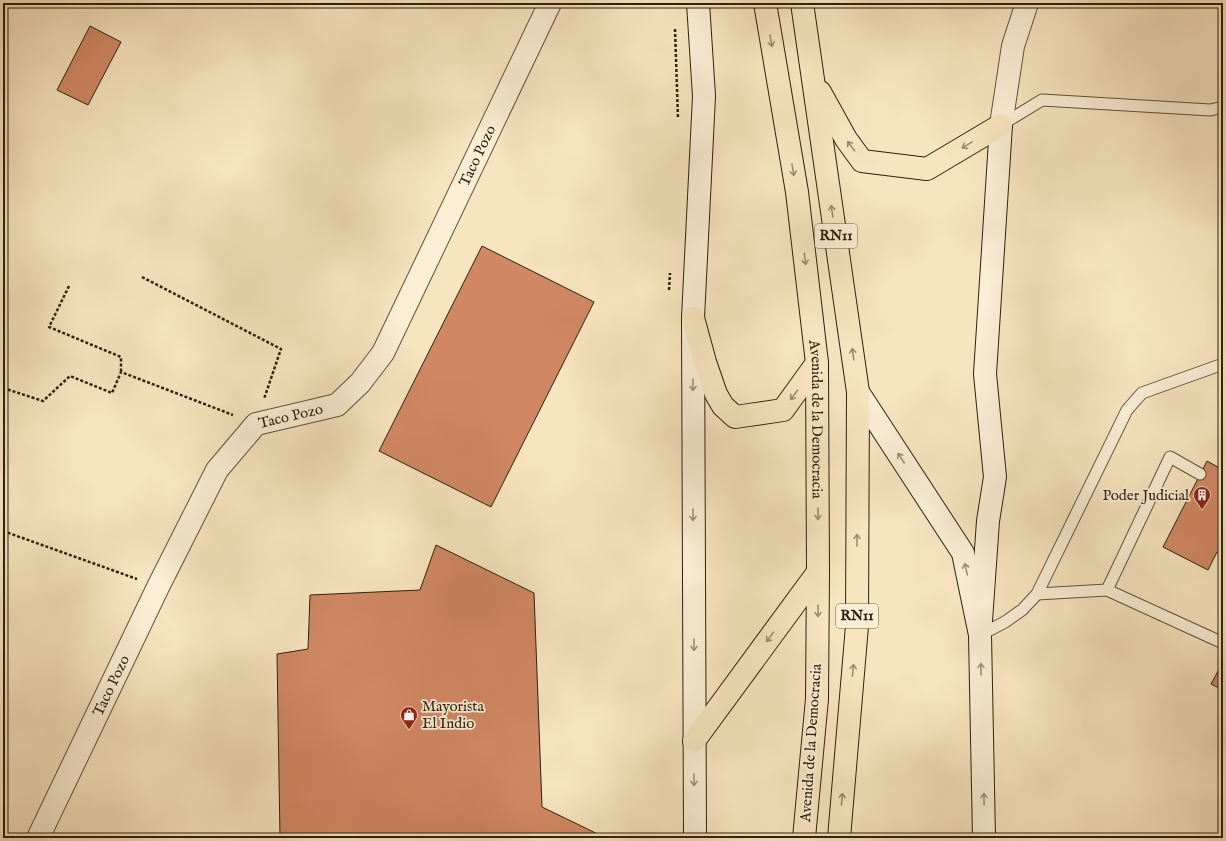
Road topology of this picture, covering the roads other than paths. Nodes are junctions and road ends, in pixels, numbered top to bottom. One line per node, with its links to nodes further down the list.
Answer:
1 (550, 3): 20 (street, Taco Pozo)
2 (698, 3): 9 (street)
3 (765, 3): 10 (highway, Avenida de la Democracia / RN11, one-way to 10)
4 (802, 3): 6 (highway, RN11)
5 (1027, 3): 8 (street)
6 (813, 79): 8 (highway, one-way to 6); 12 (highway, RN11, one-way to 6)
7 (1223, 108): 8 (lane)
8 (1001, 125): 17 (street)
9 (693, 318): 10 (highway, one-way to 9); 19 (street, one-way to 19)
10 (817, 364): 14 (highway, Avenida de la Democracia / RN11, one-way to 14)
11 (1223, 364): 16 (lane)
12 (858, 392): 17 (street, one-way to 12); 23 (highway, RN11, one-way to 12)
13 (1200, 474): 15 (lane)
14 (818, 572): 19 (highway, one-way to 19); 22 (highway, Avenida de la Democracia / RN11, one-way to 22)
15 (1107, 590): 16 (lane); 18 (lane)
16 (1037, 594): 17 (lane)
17 (980, 635): 24 (street, one-way to 17)
18 (1223, 643)
19 (694, 740): 21 (street, one-way to 21)
20 (38, 838)
21 (695, 838)
22 (804, 838)
23 (839, 838)
24 (984, 838)

